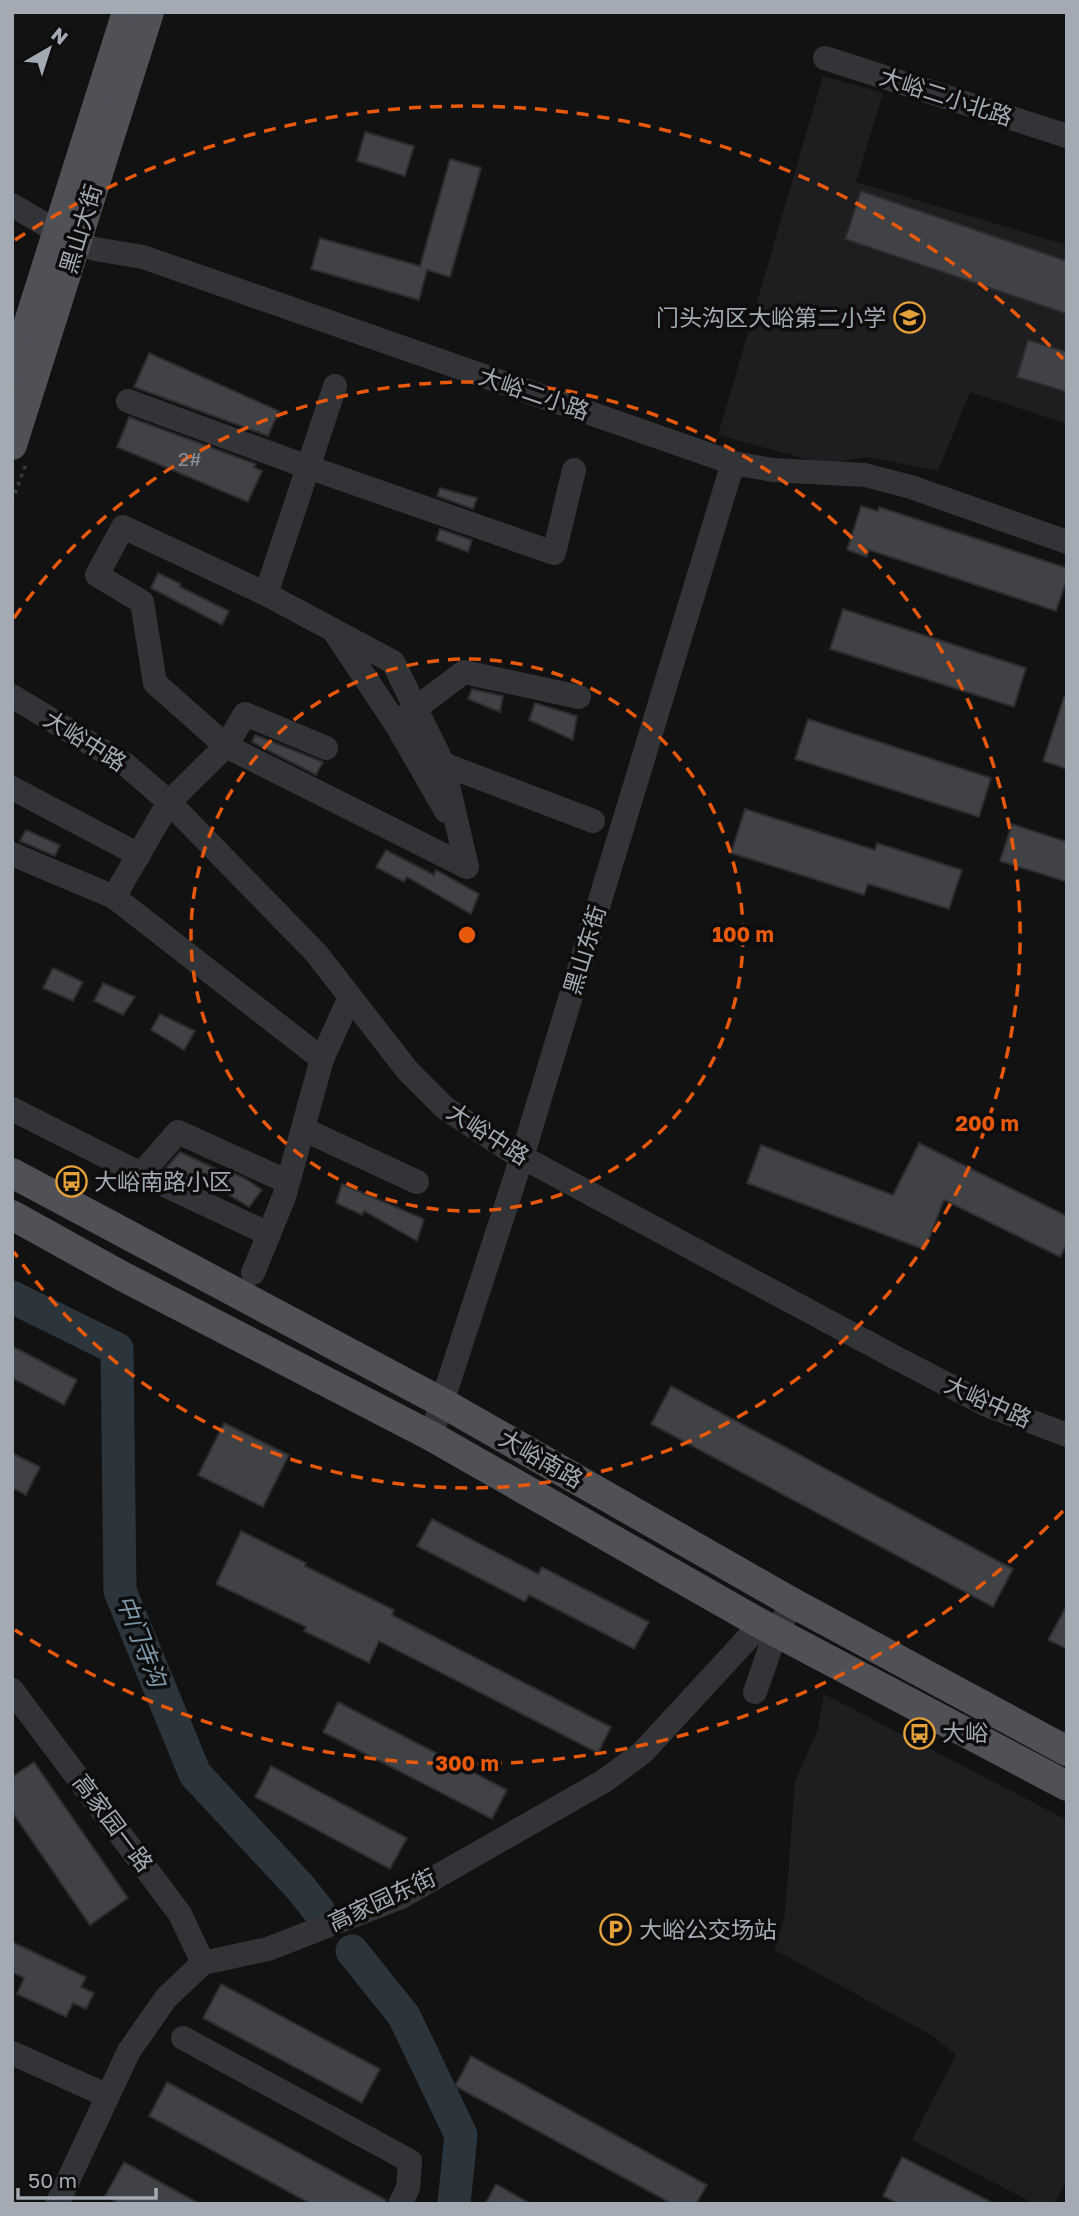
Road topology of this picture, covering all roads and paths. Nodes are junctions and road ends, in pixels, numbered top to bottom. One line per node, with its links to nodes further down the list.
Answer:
1 (127, 12): 6 (main road, 黑山大街)
2 (149, 12): 6 (main road, 黑山大街)
3 (825, 58): 4 (street, 大峪二小北路)
4 (1067, 136)
5 (12, 205): 6 (street, 大峪二小路)
6 (66, 238): 7 (main road, 黑山大街); 10 (main road, 黑山大街); 11 (street, 大峪二小路)
7 (12, 376)
8 (335, 386): 12 (street)
9 (128, 401): 12 (street)
10 (12, 445)
11 (733, 463): 14 (street, 大峪二小路); 35 (street, 黑山东街)
12 (308, 467): 13 (street); 15 (street)
13 (574, 470)
14 (1067, 542)
15 (266, 594): 16 (street); 21 (street)
16 (333, 630): 19 (street); 20 (street)
17 (12, 696): 25 (street, 大峪中路)
18 (579, 697): 19 (street)
19 (415, 707): 20 (street); 23 (street)
20 (396, 724): 27 (street)
21 (226, 746): 22 (street); 25 (street); 27 (street)
22 (326, 748)
23 (443, 765): 26 (street); 27 (street)
24 (12, 788): 29 (street)
25 (169, 802): 29 (street); 31 (street, 大峪中路)
26 (593, 821)
27 (459, 835)
28 (12, 854): 30 (street)
29 (139, 855): 30 (street)
30 (114, 897): 32 (street)
31 (350, 997): 32 (street); 35 (street, 大峪中路)
32 (322, 1059): 34 (street)
33 (12, 1109): 37 (street)
34 (303, 1129): 38 (street); 39 (street)
35 (522, 1157): 43 (street, 黑山东街); 44 (street, 大峪中路)
36 (12, 1173): 43 (main road, 大峪南路)
37 (141, 1174): 38 (street); 41 (street)
38 (288, 1182): 41 (street)
39 (417, 1182)
40 (12, 1215): 45 (main road, 大峪南路)
41 (269, 1234): 42 (street)
42 (253, 1273)
43 (443, 1403): 45 (street, 黑山东街); 46 (main road, 大峪南路)
44 (1067, 1435)
45 (431, 1436): 47 (main road, 大峪南路)
46 (793, 1604): 47 (street); 50 (main road, 大峪南路)
47 (769, 1628): 49 (street); 51 (main road, 大峪南路); 52 (street, 高家园东街)
48 (12, 1690): 52 (street, 高家园一路)
49 (755, 1692)
50 (1067, 1751)
51 (1067, 1786)
52 (214, 1960): 55 (street)
53 (183, 2038): 57 (street)
54 (12, 2053): 55 (street)
55 (108, 2096): 56 (street)
56 (57, 2204)
57 (400, 2204)

